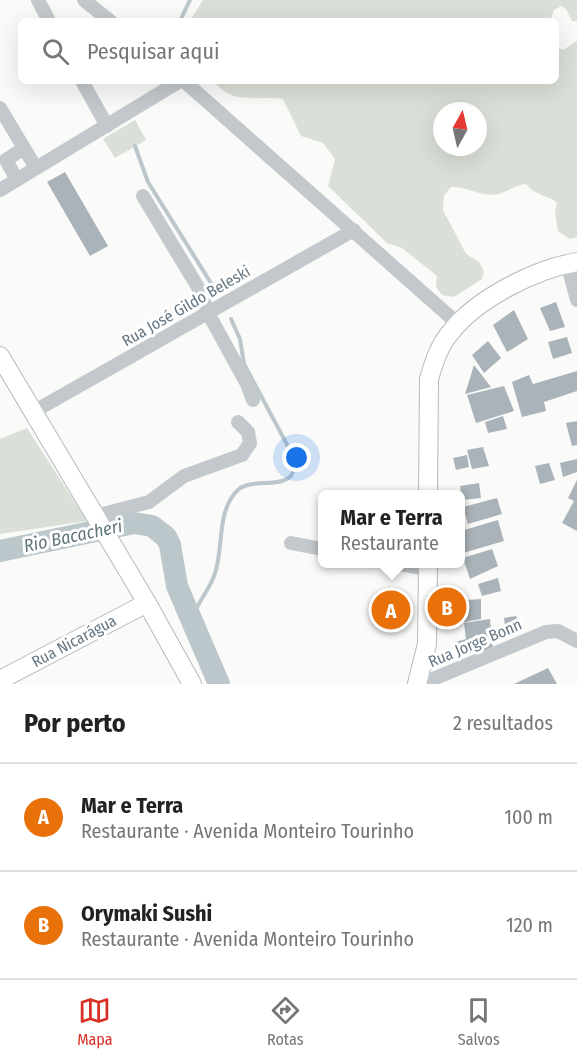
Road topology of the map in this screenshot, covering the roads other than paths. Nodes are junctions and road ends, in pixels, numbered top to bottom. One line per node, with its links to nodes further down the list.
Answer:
1 (38, 0): 3 (street)
2 (84, 0): 4 (street)
3 (47, 18)
4 (106, 18)
5 (84, 84): 9 (street)
6 (177, 84): 9 (street)
7 (185, 84): 15 (street)
8 (0, 108): 10 (street)
9 (107, 126): 11 (street)
10 (24, 148): 11 (street); 12 (street)
11 (36, 168): 12 (street)
12 (17, 180): 13 (street)
13 (0, 190)
14 (143, 196): 18 (street)
15 (354, 230): 18 (street, Rua José Gildo Beleski); 19 (street)
16 (572, 262): 17 (street); 19 (main road)
17 (577, 300)
18 (208, 313): 21 (street); 22 (street, Rua José Gildo Beleski)
19 (458, 323): 24 (main road)
20 (0, 356): 22 (main road)
21 (253, 400)
22 (33, 412): 25 (main road)
23 (238, 422): 25 (street)
24 (428, 490)
25 (95, 516): 29 (main road)
26 (291, 543): 27 (street)
27 (318, 548)
28 (428, 568): 33 (main road)
29 (147, 603): 31 (main road, Rua Nicarágua); 32 (main road)
30 (577, 641): 33 (street, Rua Jorge Bonn)
31 (0, 680)
32 (192, 684)
33 (419, 684)

